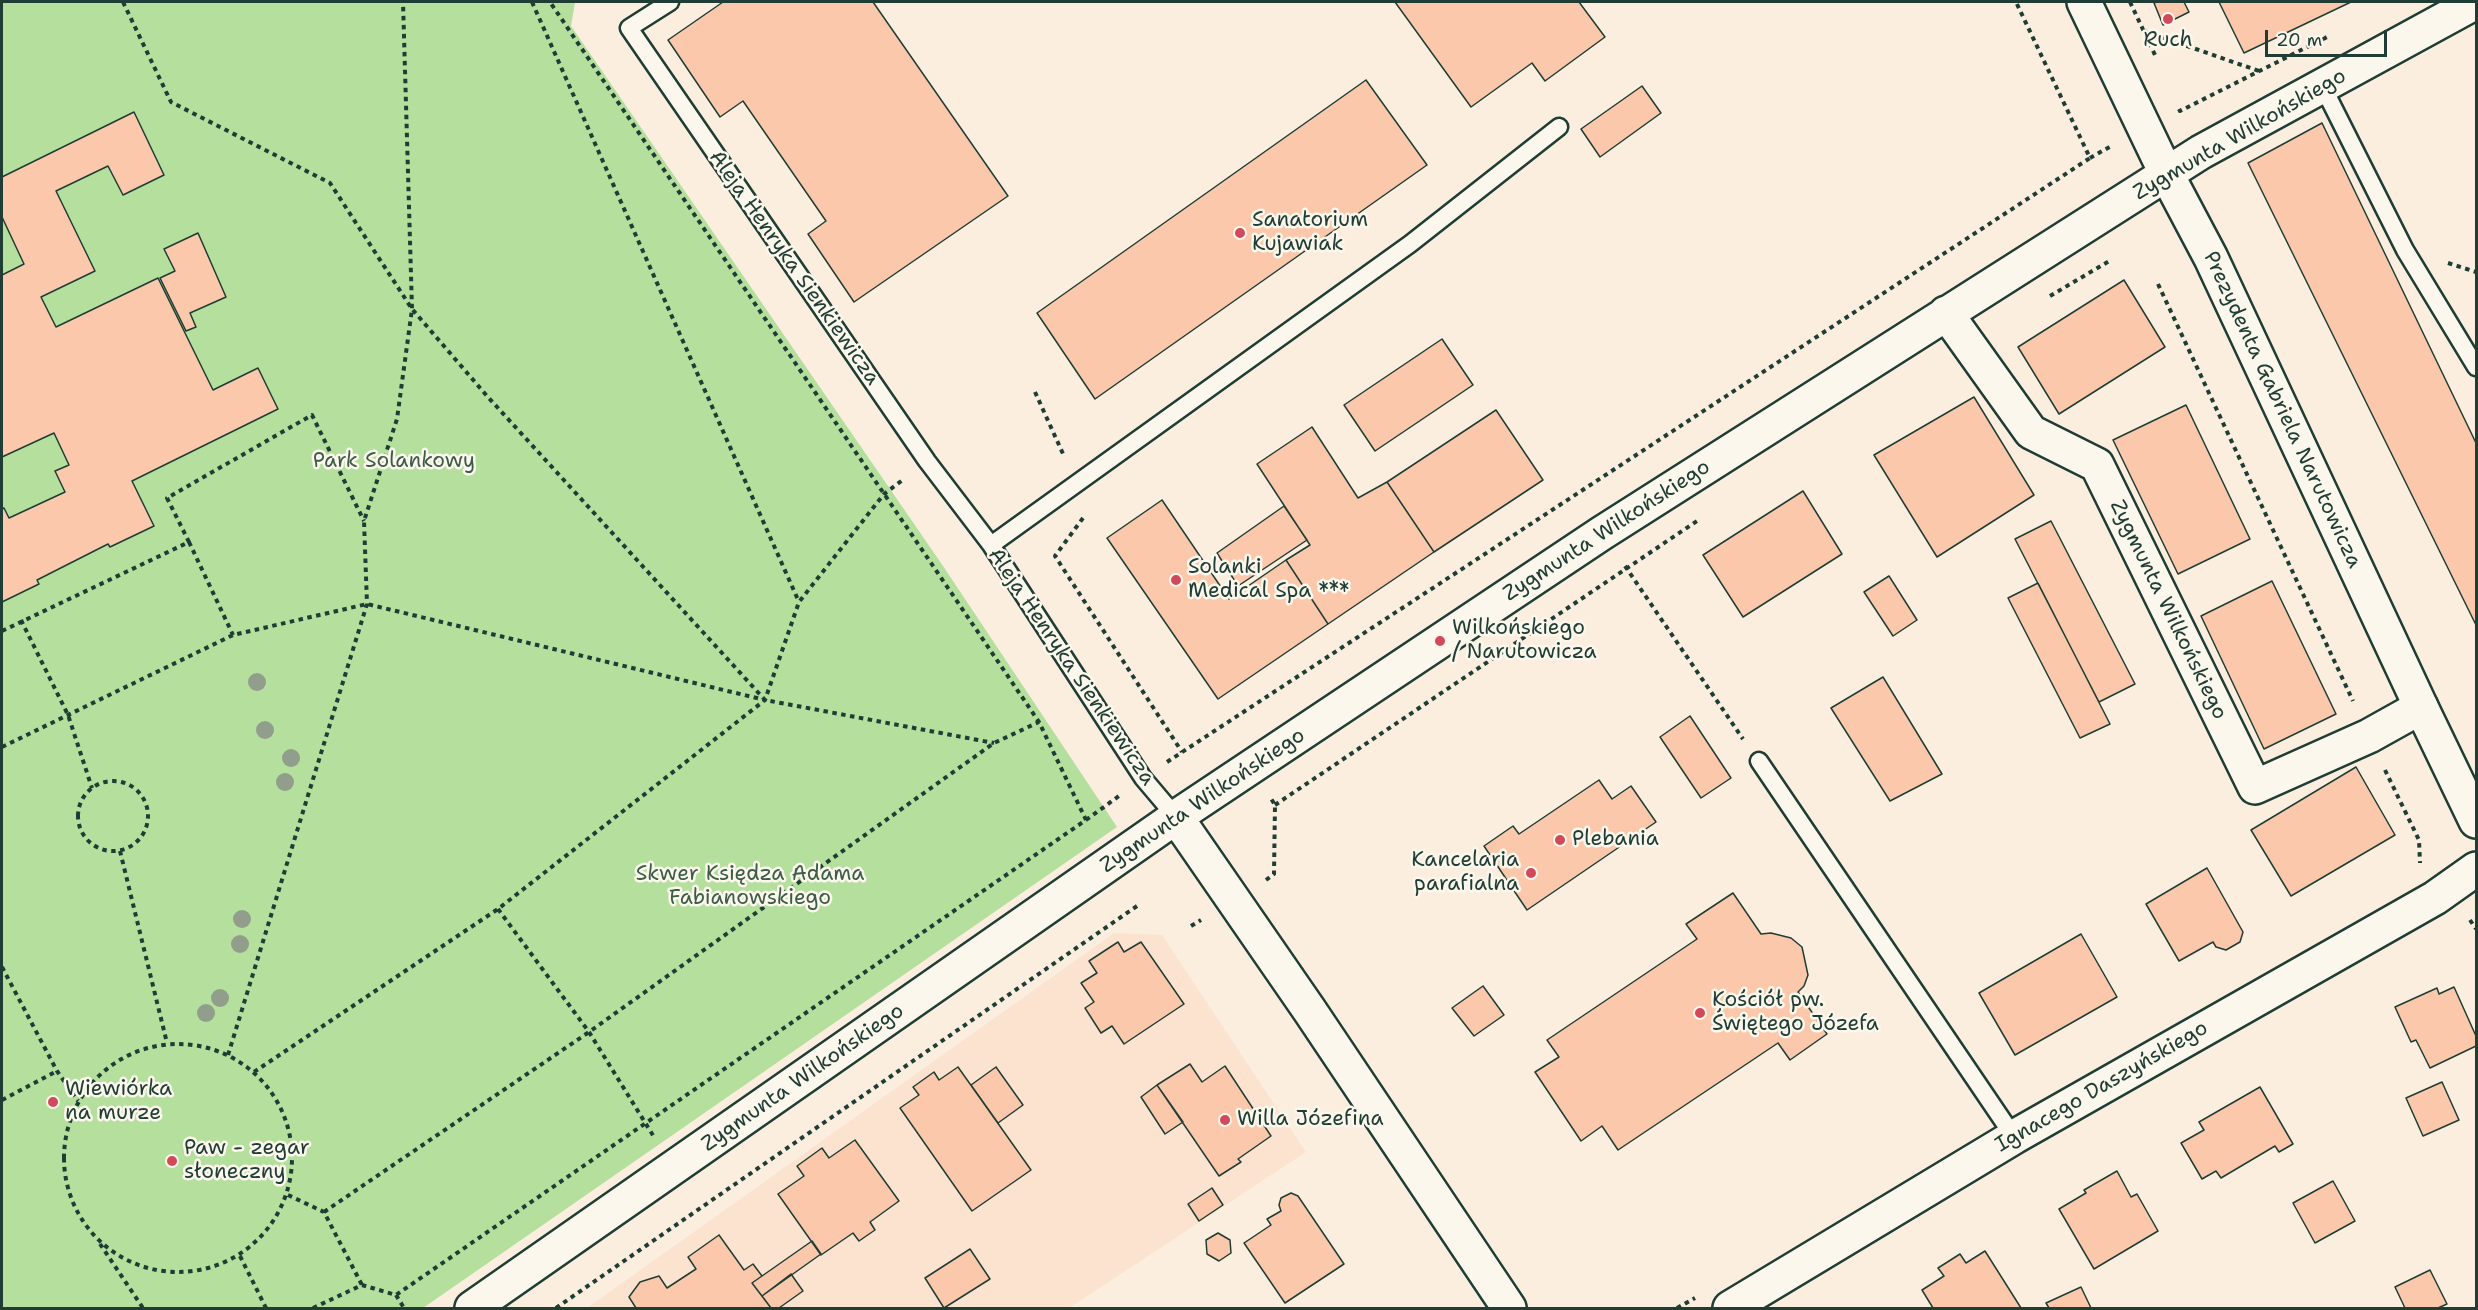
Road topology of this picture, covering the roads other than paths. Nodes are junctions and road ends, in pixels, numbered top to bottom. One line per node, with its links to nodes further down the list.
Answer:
1 (670, 2): 9 (lane, Aleja Henryka Sienkiewicza)
2 (2084, 2): 6 (street, Prezydenta Gabriela Narutowicza)
3 (2476, 2): 4 (street, Zygmunta Wilkońskiego)
4 (2322, 87): 6 (street, Zygmunta Wilkońskiego); 8 (lane)
5 (1559, 127): 9 (lane)
6 (2166, 173): 7 (street, Zygmunta Wilkońskiego); 10 (street, Prezydenta Gabriela Narutowicza)
7 (1946, 313): 10 (street, Zygmunta Wilkońskiego); 12 (street, Zygmunta Wilkońskiego)
8 (2476, 367)
9 (991, 545): 12 (lane, Aleja Henryka Sienkiewicza)
10 (2421, 707): 13 (street, Prezydenta Gabriela Narutowicza)
11 (1758, 761): 15 (lane)
12 (1176, 817): 16 (street, Zygmunta Wilkońskiego); 17 (street, Aleja Henryka Sienkiewicza)
13 (2476, 821)
14 (2476, 869): 15 (street, Ignacego Daszyńskiego)
15 (2014, 1137): 18 (street, Ignacego Daszyńskiego)
16 (472, 1308)
17 (1509, 1308)
18 (1730, 1308)

